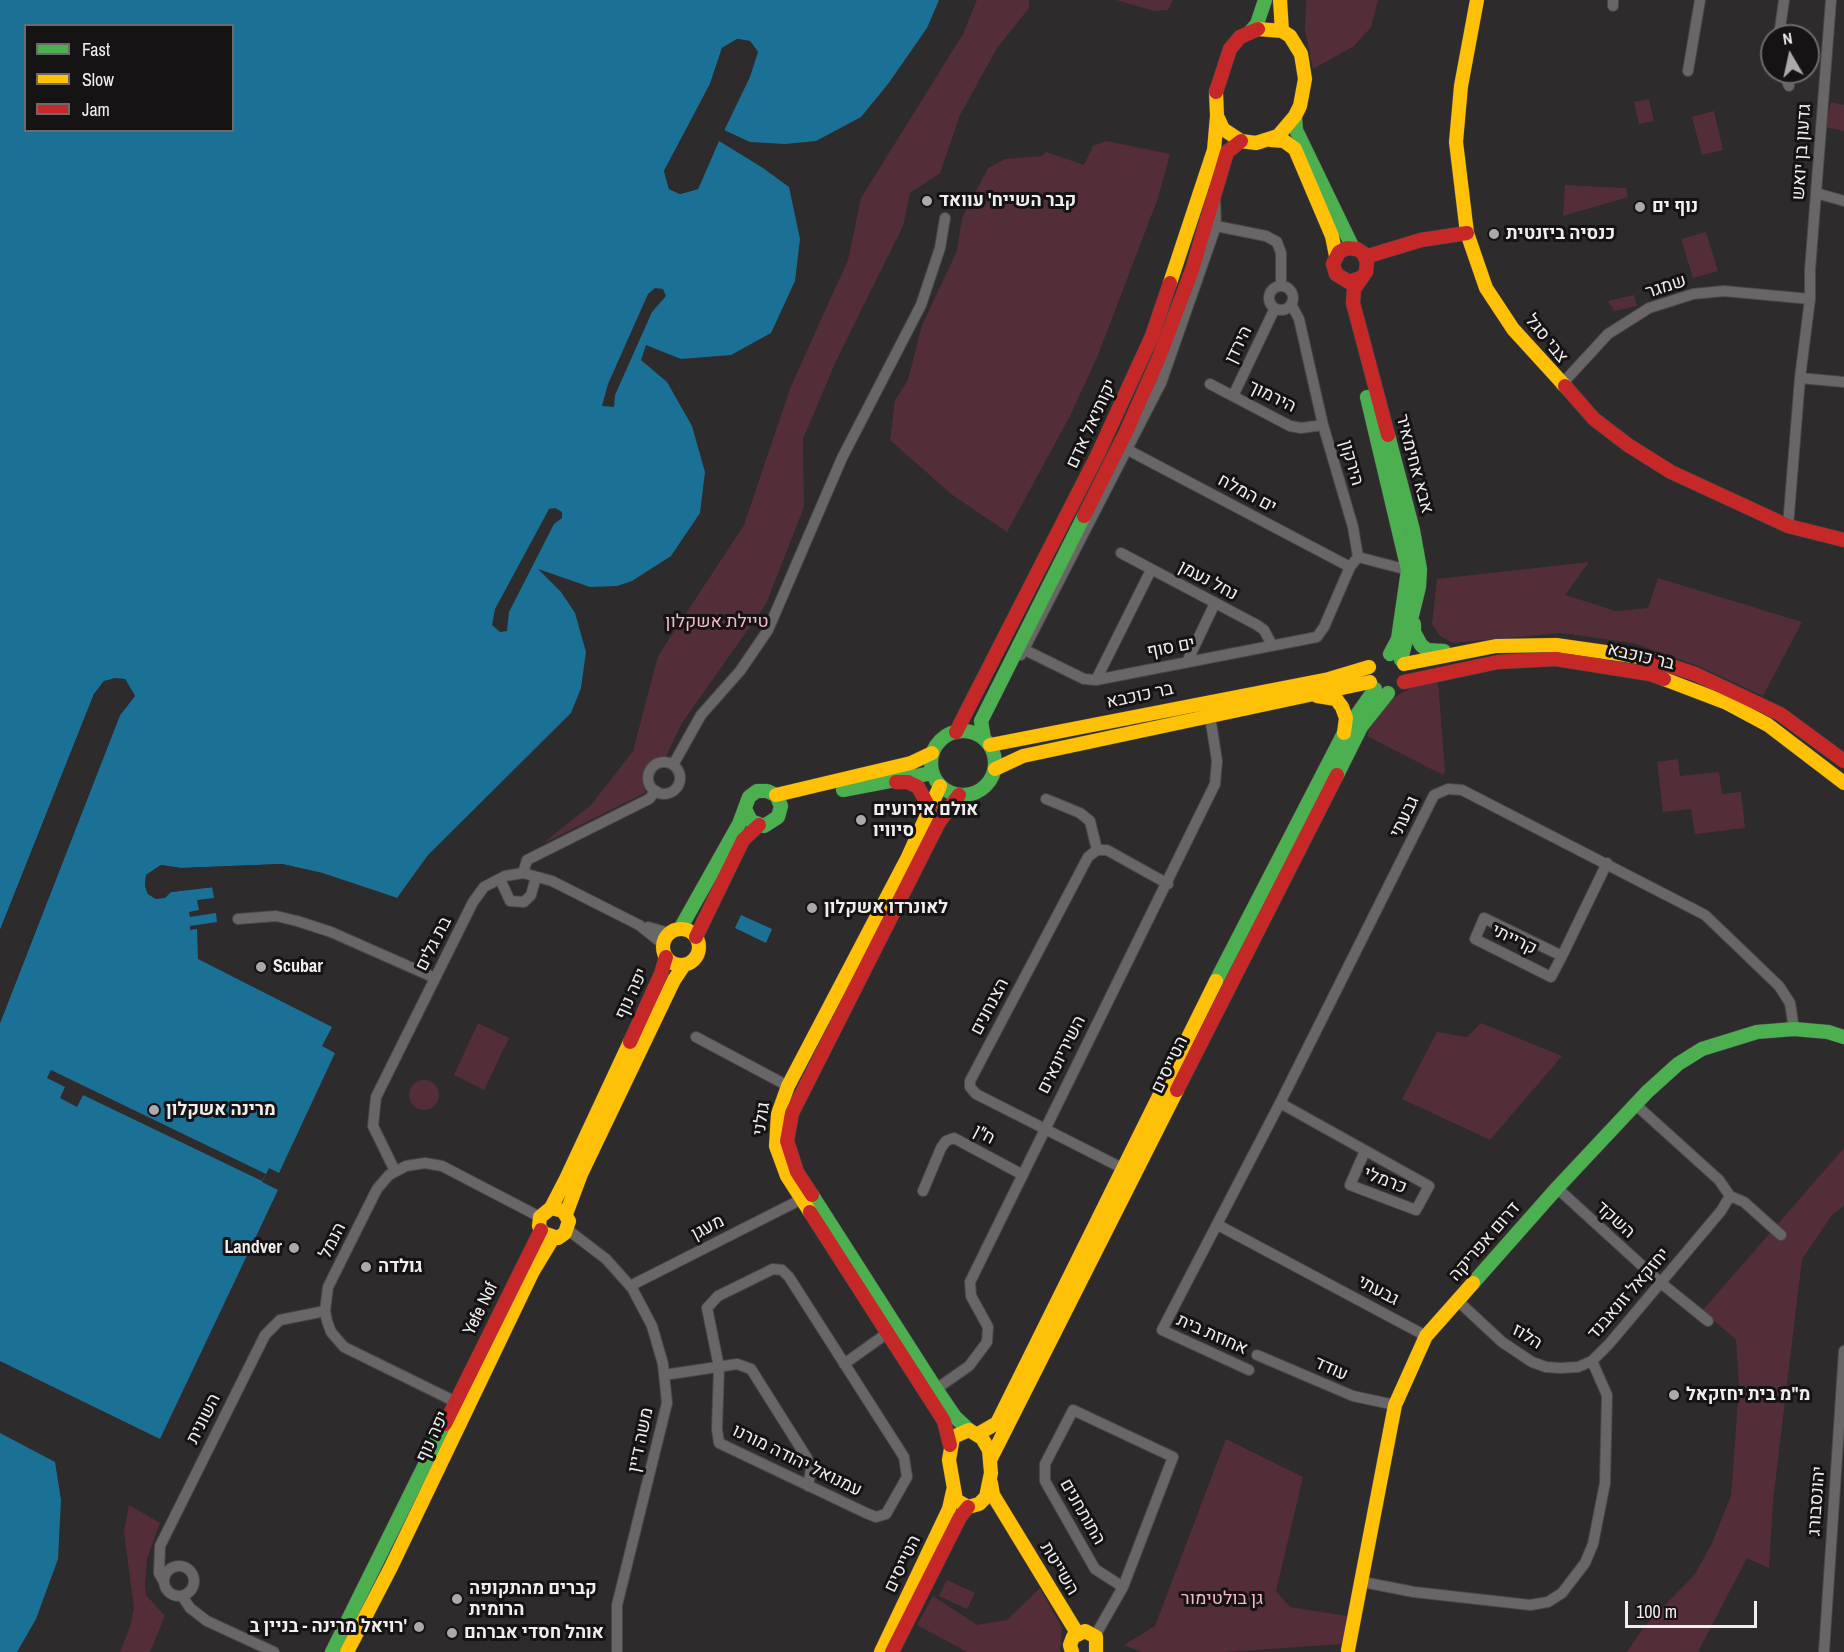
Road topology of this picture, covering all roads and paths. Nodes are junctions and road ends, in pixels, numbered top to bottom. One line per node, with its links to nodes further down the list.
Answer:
1 (1264, 0): 9 (street)
2 (1280, 0): 8 (street)
3 (1478, 0): 20 (street, צבי סגל)
4 (1700, 0): 10 (street)
5 (1784, 0): 7 (street)
6 (1831, 0): 15 (street, גדעון בן יואש)
7 (1781, 24)
8 (1282, 31): 9 (street); 12 (street)
9 (1250, 32): 11 (street)
10 (1688, 71)
11 (1217, 116): 14 (street); 58 (street, יקותיאל אדם)
12 (1295, 116): 13 (street); 21 (street)
13 (1271, 140): 14 (street); 22 (street)
14 (1241, 141): 16 (street, יקותיאל אדם)
15 (1816, 193): 17 (street); 27 (street, גדעון בן יואש)
16 (1214, 194): 19 (street); 52 (street, יקותיאל אדם)
17 (1844, 201)
18 (945, 218): 63 (street)
19 (1216, 226): 26 (street); 36 (street)
20 (1467, 232): 23 (street); 33 (street, צבי סגל)
21 (1353, 248): 22 (street); 23 (street)
22 (1336, 256): 24 (street)
23 (1365, 257): 25 (street)
24 (1339, 277): 25 (street); 43 (street, אבא אחימאיר)
25 (1360, 278): 45 (street, אבא אחימאיר)
26 (1281, 286): 28 (street); 29 (street)
27 (1806, 299): 30 (street, גדעון בן יואש); 33 (street, שמגר)
28 (1291, 304): 29 (street); 35 (street, הירקון)
29 (1275, 308): 34 (street, הירדן)
30 (1800, 378): 31 (street); 37 (street, גדעון בן יואש)
31 (1844, 382)
32 (1210, 384): 34 (street, הירמוך)
33 (1561, 385): 37 (street, צבי סגל)
34 (1233, 396): 35 (street, הירמוך)
35 (1323, 424): 40 (street, הירקון)
36 (1128, 450): 41 (street, ים המלח); 47 (street)
37 (1788, 526): 38 (street, צבי סגל)
38 (1844, 540)
39 (1121, 553): 42 (street, נחל נעמן)
40 (1358, 557): 41 (street); 43 (street)
41 (1350, 567): 46 (street, ים סוף)
42 (1151, 570): 44 (street, נחל נעמן); 53 (street)
43 (1408, 570): 49 (street, אבא אחימאיר)
44 (1215, 603): 46 (street, נחל נעמן); 50 (street)
45 (1413, 613): 48 (street); 49 (street, אבא אחימאיר)
46 (1272, 645): 50 (street, ים סוף)
47 (1026, 650): 52 (street); 53 (street, ים סוף)
48 (1468, 651): 49 (street, בר כוכבא); 62 (street, בר כוכבא)
49 (1398, 660): 51 (street); 54 (street)
50 (1187, 662): 53 (street, ים סוף)
51 (1369, 667): 55 (street); 60 (street, בר כוכבא)
52 (1004, 673): 60 (street, יקותיאל אדם)
53 (1096, 680)
54 (1404, 682): 55 (street); 67 (street, בר כוכבא)
55 (1378, 688): 56 (street, בר כוכבא); 59 (street, הטייסים); 98 (street, הטייסים)
56 (1298, 697): 57 (street, בר כוכבא); 59 (street)
57 (1210, 716): 64 (street, בר כוכבא); 82 (street, השיריונאים)
58 (956, 732): 60 (street); 61 (street)
59 (1344, 734): 98 (street, הטייסים)
60 (987, 742): 64 (street)
61 (932, 753): 65 (street); 70 (street)
62 (1844, 761)
63 (673, 765): 69 (street); 69 (street)
64 (994, 769): 71 (street)
65 (932, 773): 66 (street); 68 (street)
66 (881, 782): 74 (street); 75 (street)
67 (1844, 783)
68 (940, 786): 71 (street); 74 (street, גולני)
69 (656, 791): 79 (street)
70 (776, 795): 73 (street); 75 (street)
71 (959, 795): 127 (street, גולני)
72 (1046, 799): 77 (street)
73 (745, 808): 76 (street); 85 (street, יפה נוף)
74 (930, 809): 92 (street, גולני)
75 (780, 812): 76 (street)
76 (759, 825): 84 (street)
77 (1097, 850): 82 (street); 95 (street, הצנחנים)
78 (1607, 863): 86 (street, קרייתי); 89 (street, גבעתי); 93 (street, גבעתי)
79 (523, 873): 80 (street); 81 (street, בת גלים)
80 (536, 877): 81 (street); 85 (street)
81 (500, 879): 88 (street, בת גלים)
82 (1168, 884): 95 (street, השיריונאים)
83 (238, 919): 88 (street)
84 (696, 937): 85 (street); 87 (street, יפה נוף)
85 (670, 941): 87 (street); 104 (street, יפה נוף)
86 (1562, 956): 86 (street, קרייתי)
87 (684, 965): 105 (street, יפה נוף)
88 (435, 978): 97 (street, בת גלים)
89 (1794, 1029): 91 (street, דרום אפריקה); 94 (street, דרום אפריקה)
90 (696, 1036): 92 (street)
91 (1844, 1037)
92 (788, 1086): 103 (street, גולני)
93 (1280, 1103): 96 (street, כרמלי); 107 (street, גבעתי)
94 (1636, 1105): 100 (street, דרום אפריקה); 102 (street)
95 (1044, 1128): 98 (street, הצנחנים); 99 (street, השיריונאים)
96 (1365, 1151): 96 (street, כרמלי)
97 (395, 1171): 106 (street); 114 (street, הנמל)
98 (1130, 1172): 131 (street, הטייסים); 134 (street, הטייסים)
99 (1023, 1175): 101 (street, ח"ן); 127 (street, השיריונאים)
100 (1557, 1188): 111 (street, השקד); 113 (street, דרום אפריקה)
101 (923, 1191)
102 (1730, 1196): 109 (street); 111 (street, יחזקאל זונאבנד)
103 (800, 1200): 112 (street, מעגן); 117 (street, גולני)
104 (551, 1208): 105 (street); 106 (street, יפה נוף)
105 (566, 1214): 108 (street, יפה נוף)
106 (540, 1224): 110 (street); 129 (street, Yefe Nof)
107 (1218, 1225): 116 (street, גבעתי); 118 (street, גבעתי)
108 (568, 1230): 110 (street, יפה נוף); 112 (street, משה דיין)
109 (1781, 1235)
110 (553, 1238): 128 (street, יפה נוף)
111 (1660, 1283): 115 (street, השקד); 121 (street, יחזקאל זונאבנד)
112 (630, 1286): 126 (street, משה דיין)
113 (1458, 1301): 118 (street, דרום אפריקה); 121 (street, הלוז)
114 (325, 1311): 129 (street); 140 (street, השונית)
115 (1708, 1321)
116 (1162, 1330): 125 (street, אחוזת בית)
117 (886, 1334): 122 (street); 132 (street, גולני)
118 (1426, 1336): 130 (street, דרום אפריקה)
119 (1844, 1351): 124 (street, יהונסבורג)
120 (1257, 1355): 130 (street, עודד)
121 (1592, 1361): 141 (street, יחזקאל זונאבנד)
122 (844, 1364): 123 (street, עמנואל יהודה מורנו); 136 (street, עמנואל יהודה מורנו)
123 (719, 1367): 126 (street); 136 (street); 136 (street, עמנואל יהודה מורנו)
124 (1843, 1368): 133 (street, יהונסבורג)
125 (1248, 1370)
126 (664, 1375): 151 (street, משה דיין)
127 (936, 1389): 131 (street, גולני)
128 (471, 1399): 129 (street); 150 (street, יפה נוף)
129 (454, 1404): 149 (street, יפה נוף)
130 (1395, 1405): 141 (street, דרום אפריקה)
131 (974, 1432): 132 (street, הטייסים); 134 (street, גולני)
132 (950, 1445): 137 (street, גולני)
133 (1840, 1456): 155 (street, יהונסבורג)
134 (991, 1458): 135 (street)
135 (991, 1481): 138 (street, הטייסים); 139 (street, השייטת)
136 (808, 1486)
137 (953, 1491): 138 (street, השייטת); 152 (street, הטייסים)
138 (973, 1506): 139 (street, השייטת); 153 (street, הטייסים)
139 (1010, 1522): 144 (street, השייטת)
140 (164, 1582): 143 (street); 143 (street)
141 (1363, 1582): 147 (street, דרום אפריקה)
142 (1123, 1587): 142 (street, התותחנים); 145 (street)
143 (182, 1596): 148 (street)
144 (1077, 1633): 145 (street); 154 (street)
145 (1095, 1636): 146 (street)
146 (1098, 1651)
147 (1346, 1651)
148 (274, 1652)
149 (332, 1652)
150 (347, 1652)
151 (617, 1652)
152 (880, 1652)
153 (892, 1652)
154 (1072, 1652)
155 (1824, 1652)

